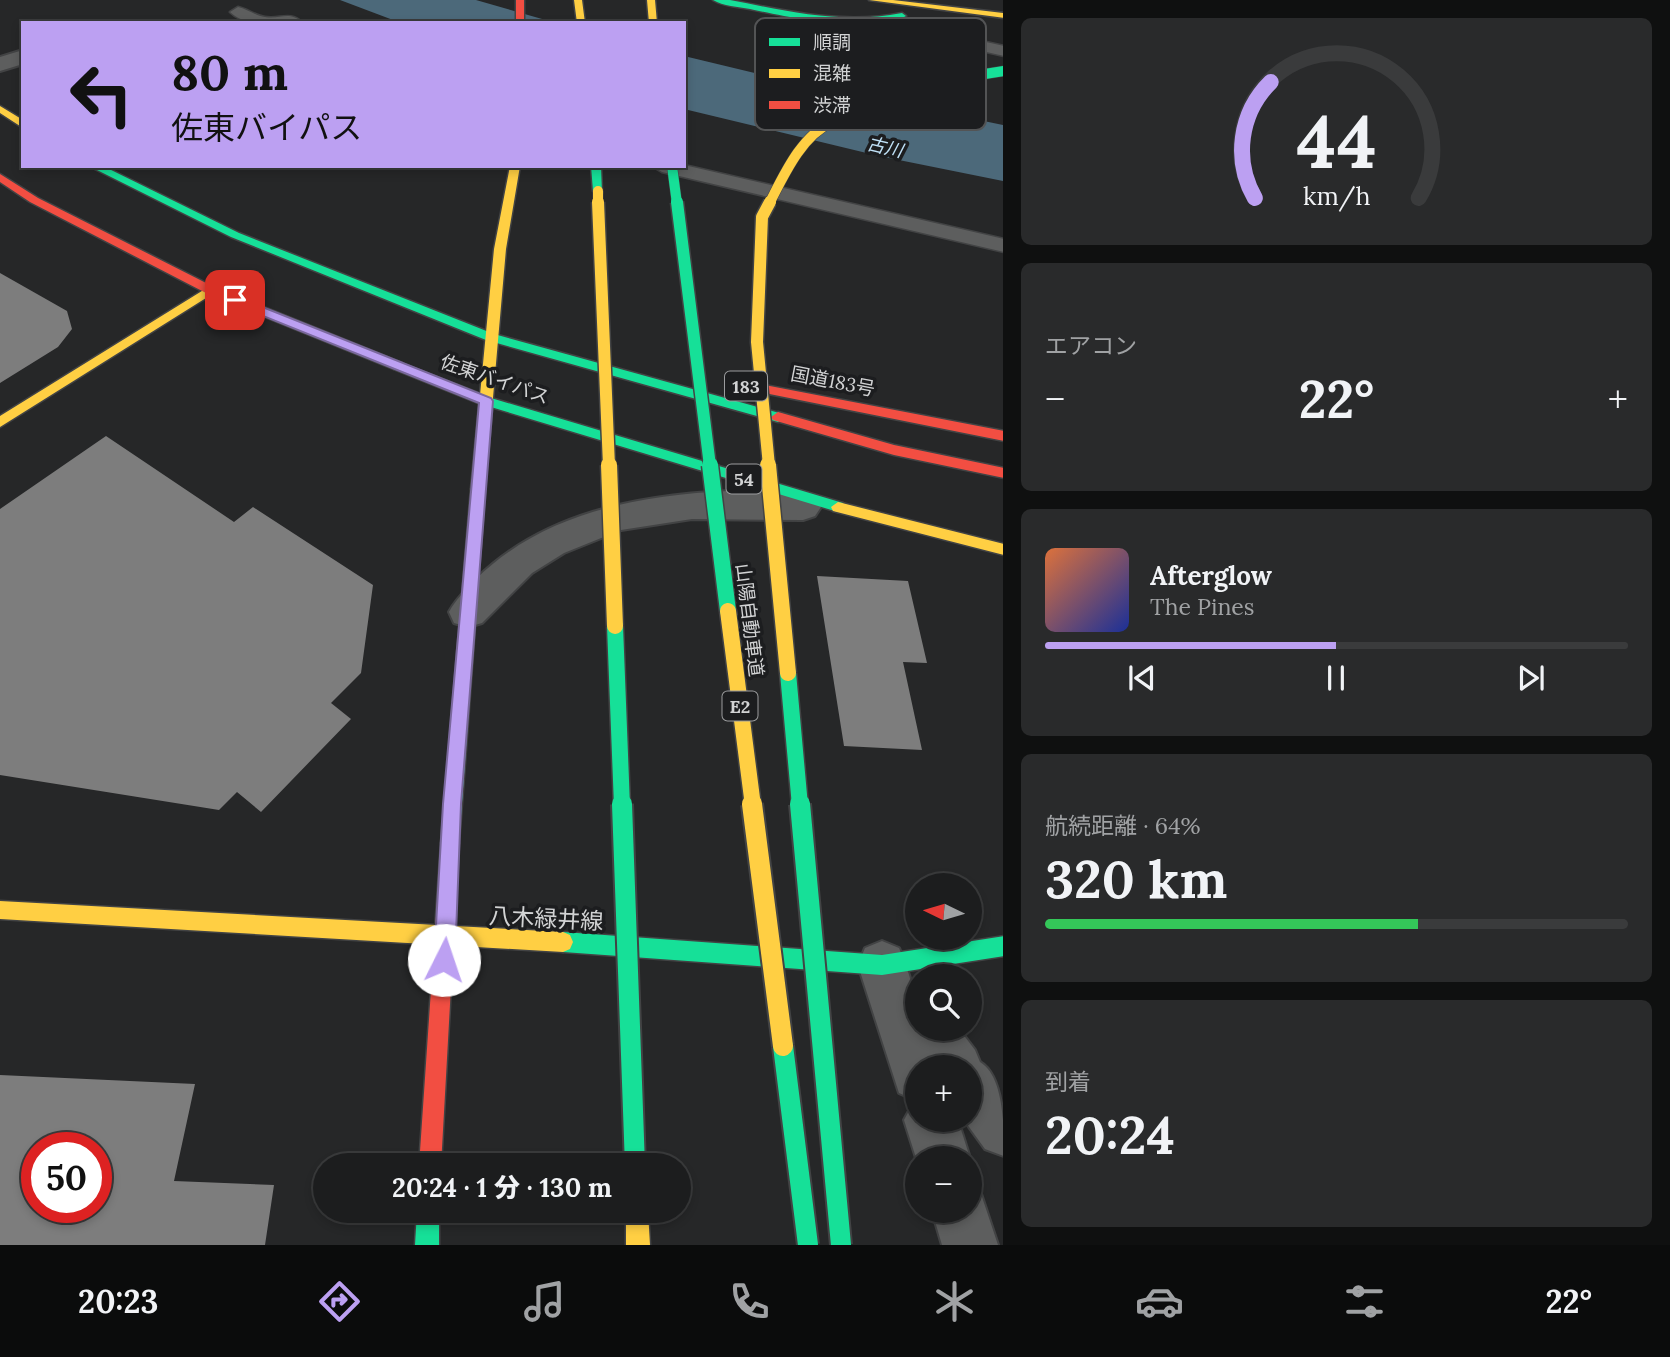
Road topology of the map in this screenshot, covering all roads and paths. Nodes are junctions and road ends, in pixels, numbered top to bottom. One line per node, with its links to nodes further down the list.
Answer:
1 (520, 0): 14 (main road)
2 (578, 0): 15 (main road)
3 (650, 0): 16 (main road)
4 (717, 0): 11 (main road)
5 (873, 0): 10 (main road)
6 (979, 0): 7 (main road)
7 (1003, 3)
8 (238, 12): 13 (lane)
9 (902, 16): 12 (main road)
10 (1003, 16)
11 (821, 18)
12 (895, 18)
13 (260, 21)
14 (520, 21)
15 (581, 21)
16 (653, 21)
17 (21, 58): 18 (street)
18 (0, 64)
19 (0, 109): 20 (main road)
20 (21, 124)
21 (818, 130): 54 (main road, bridge)
22 (98, 168): 30 (main road, 佐東バイパス)
23 (515, 168): 30 (main road)
24 (597, 168): 47 (main road, bridge)
25 (671, 168): 28 (lane)
26 (672, 168): 53 (main road, 山陽自動車道 / E2, bridge)
27 (0, 177): 29 (main road, 佐東バイパス / 54)
28 (1003, 246)
29 (210, 290): 31 (main road, 佐東バイパス / 54); 32 (main road)
30 (489, 337): 31 (main road); 33 (main road, 国道183号 / 183); 34 (main road, 佐東バイパス)
31 (486, 401): 35 (main road, 佐東バイパス / 54); 37 (main road)
32 (0, 422)
33 (1003, 436)
34 (1003, 473)
35 (847, 510): 36 (main road, 佐東バイパス / 54); 37 (street)
36 (1003, 550)
37 (468, 612): 39 (main road)
38 (0, 909): 39 (main road, 八木緑井線)
39 (446, 935): 41 (main road, 八木緑井線); 46 (main road)
40 (1003, 946): 41 (main road, 八木緑井線)
41 (882, 965): 42 (street); 43 (street)
42 (905, 997)
43 (911, 1055)
44 (982, 1101): 45 (street)
45 (1003, 1130)
46 (431, 1153)
47 (635, 1153)
48 (428, 1223): 51 (main road)
49 (637, 1223): 52 (main road)
50 (964, 1223): 55 (street)
51 (427, 1245)
52 (638, 1245)
53 (808, 1245)
54 (841, 1245)
55 (970, 1245)

